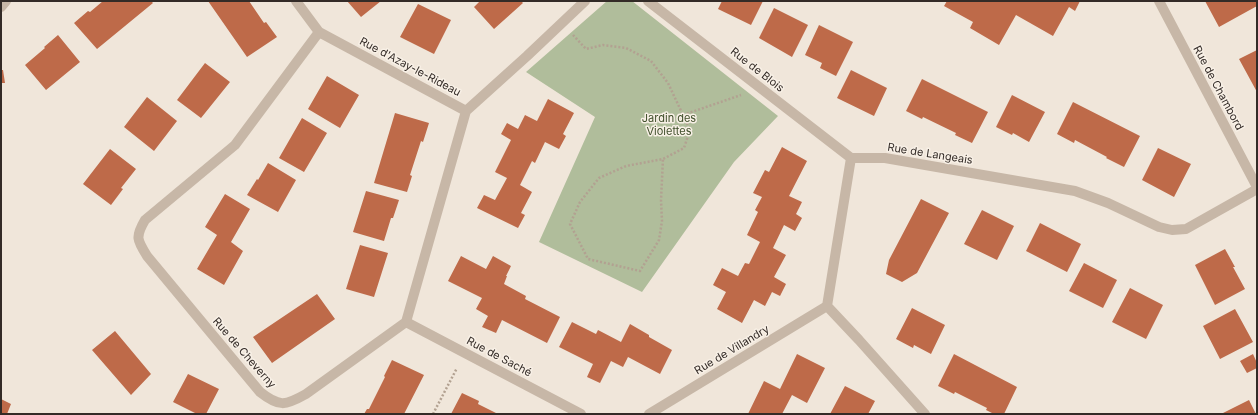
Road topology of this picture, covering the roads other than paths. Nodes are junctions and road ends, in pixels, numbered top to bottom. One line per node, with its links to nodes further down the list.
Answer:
1 (6, 1): 6 (street)
2 (296, 1): 7 (street, Rue d'Azay-le-Rideau)
3 (585, 1): 8 (street, Rue d'Azay-le-Rideau)
4 (648, 1): 9 (street, Rue de Blois)
5 (1159, 1): 10 (street, Rue de Chambord)
6 (1, 7)
7 (319, 32): 8 (street, Rue d'Azay-le-Rideau); 12 (street, Rue de Cheverny)
8 (466, 111): 12 (street)
9 (851, 158): 10 (street, Rue de Langeais); 11 (street)
10 (1257, 188)
11 (827, 306): 14 (street, Rue de Villandry); 15 (street)
12 (406, 322): 13 (street, Rue de Saché)
13 (581, 414)
14 (649, 414)
15 (925, 414)

